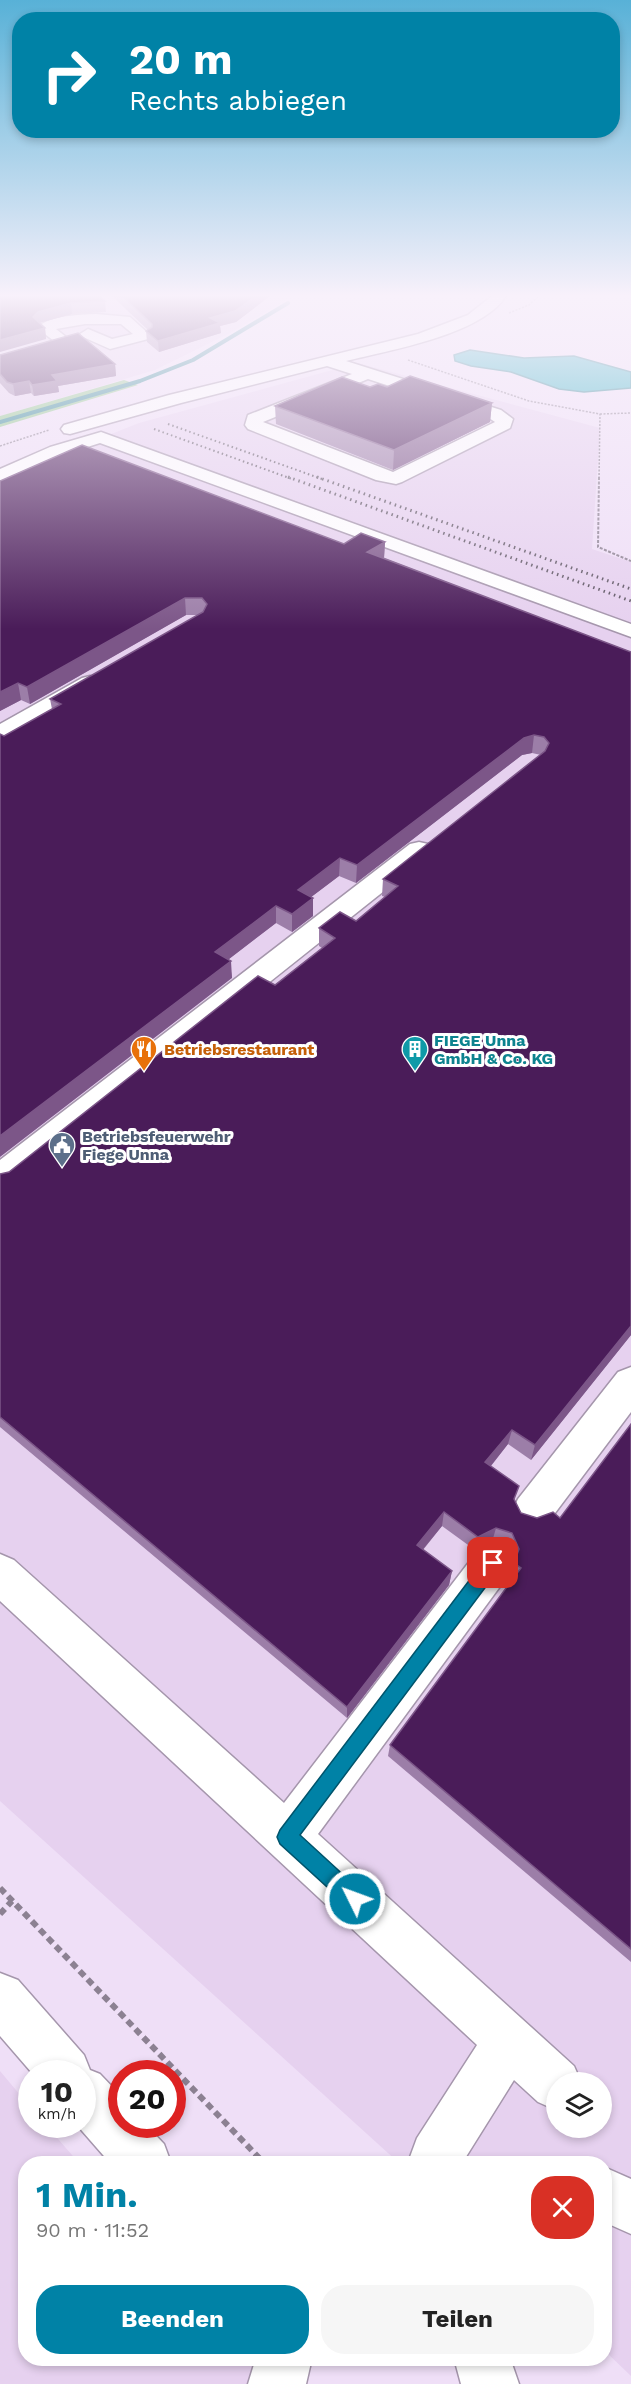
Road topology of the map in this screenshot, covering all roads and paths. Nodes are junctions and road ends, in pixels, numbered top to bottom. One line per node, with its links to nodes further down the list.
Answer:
1 (147, 407): 7 (street)
2 (284, 407): 3 (street)
3 (474, 407)
4 (563, 407): 6 (path)
5 (631, 413): 6 (path)
6 (600, 414): 9 (path)
7 (51, 435)
8 (0, 476): 10 (street)
9 (631, 561)
10 (631, 631)
11 (113, 669): 12 (street)
12 (0, 734)
13 (438, 835): 14 (street)
14 (0, 1178)
15 (631, 1383): 16 (street)
16 (532, 1512)
17 (493, 1563): 19 (street)
18 (0, 1574): 19 (street)
19 (287, 1837): 24 (street)
20 (0, 1888): 21 (path)
21 (12, 1901): 22 (path); 29 (path)
22 (0, 1914)
23 (0, 1998): 25 (street)
24 (509, 2040): 26 (street); 30 (street)
25 (55, 2060)
26 (546, 2075)
27 (96, 2108): 28 (street)
28 (139, 2156)
29 (257, 2156)
30 (437, 2156)
31 (282, 2366): 33 (street)
32 (484, 2366): 34 (street)
33 (277, 2384)
34 (490, 2384)

